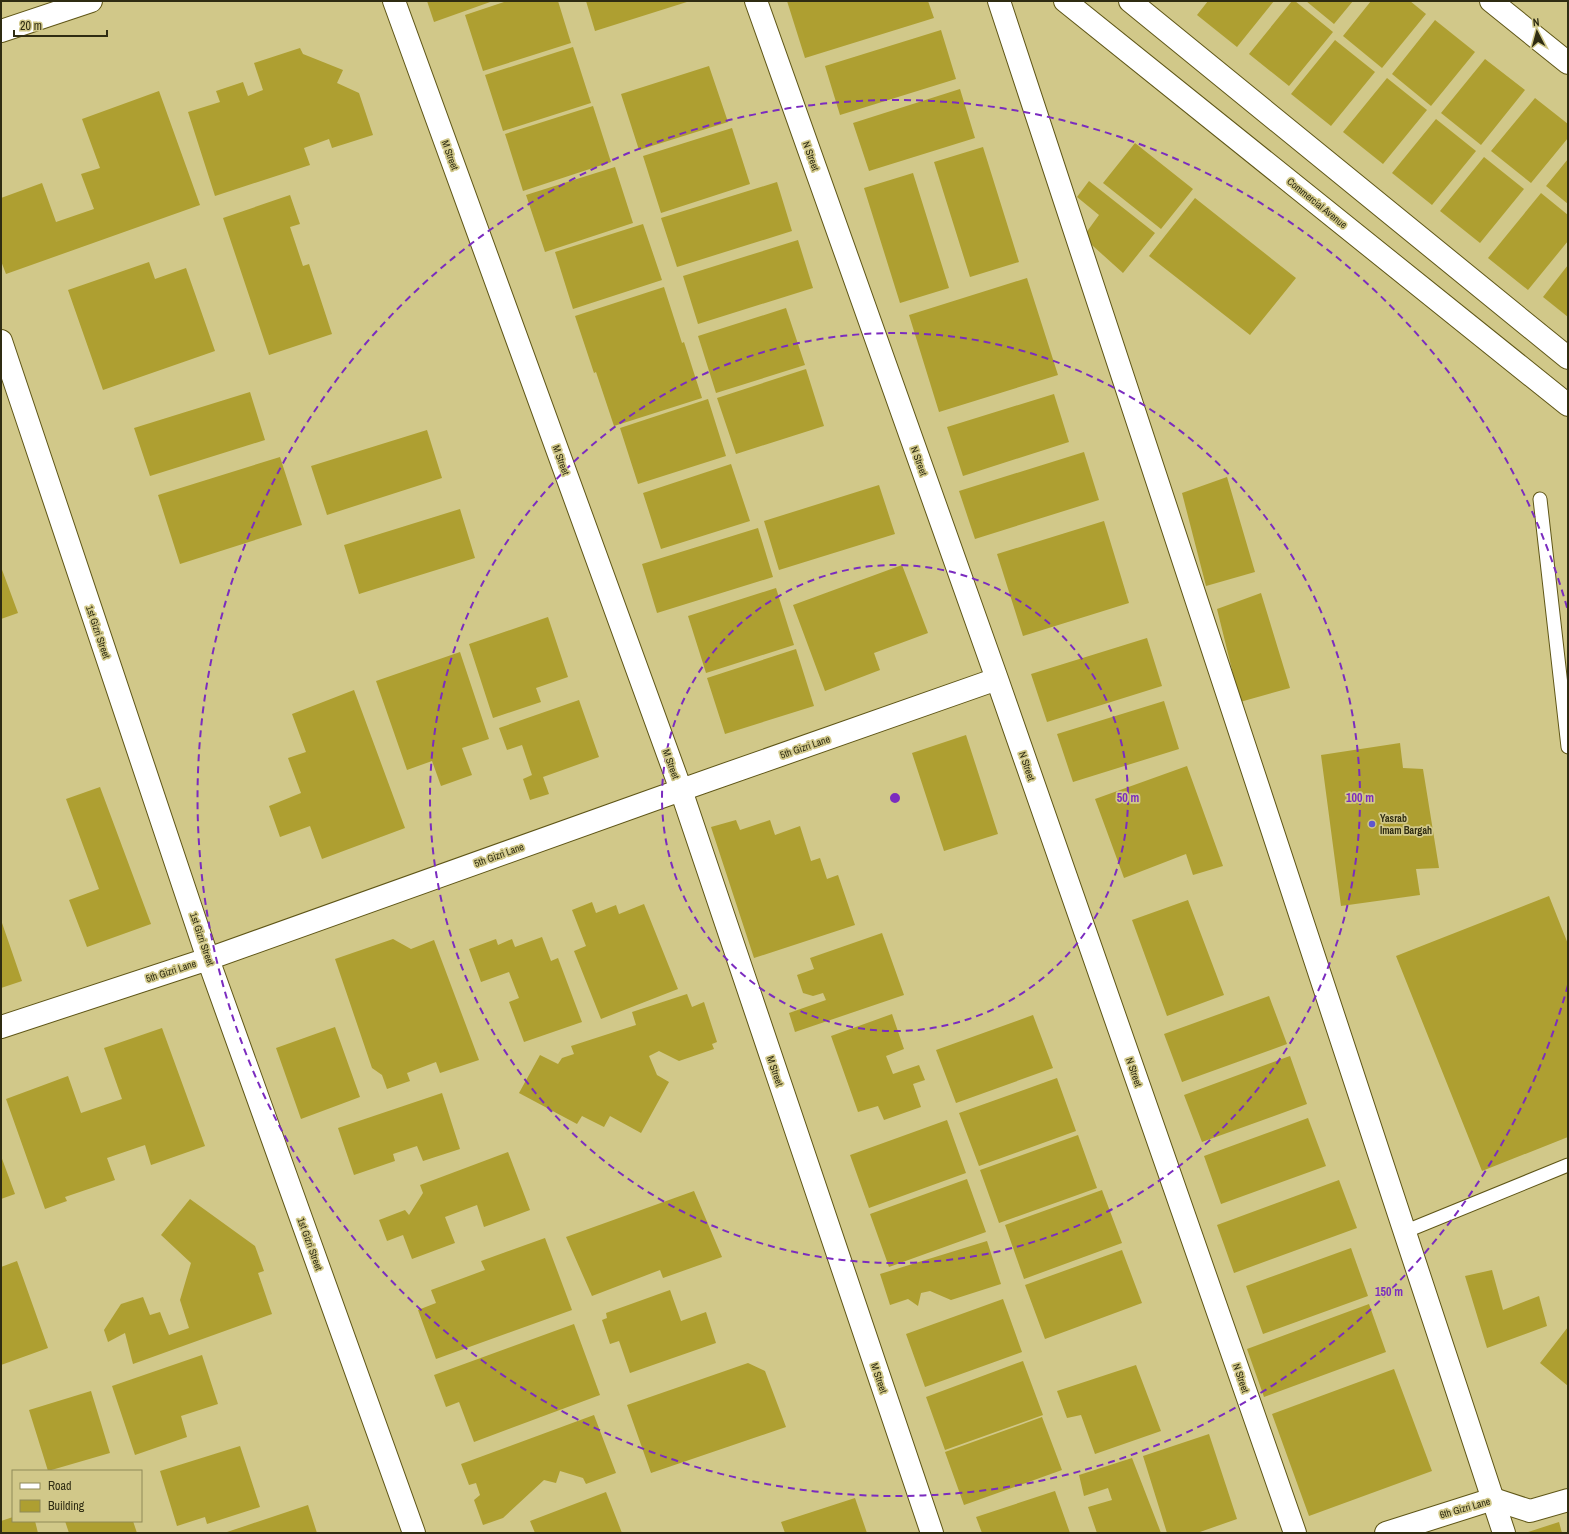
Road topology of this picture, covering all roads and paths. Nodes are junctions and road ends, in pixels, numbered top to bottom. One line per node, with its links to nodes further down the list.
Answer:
1 (91, 1): 8 (street)
2 (394, 1): 16 (street, M Street)
3 (756, 1): 14 (street, N Street)
4 (999, 1): 20 (street)
5 (1065, 1): 12 (street, Commercial Avenue)
6 (1130, 1): 11 (street)
7 (1491, 1): 9 (street)
8 (1, 31)
9 (1568, 63)
10 (1, 341): 17 (street, 1st Gizri Street)
11 (1568, 358)
12 (1568, 405)
13 (1540, 499): 15 (lane)
14 (997, 679): 16 (street, 5th Gizri Lane); 25 (street, N Street)
15 (1568, 747)
16 (681, 790): 17 (street, 5th Gizri Lane); 24 (street, M Street)
17 (208, 959): 18 (street, 5th Gizri Lane); 23 (street, 1st Gizri Street)
18 (1, 1027)
19 (1568, 1165): 20 (lane)
20 (1404, 1232): 21 (street)
21 (1493, 1499): 22 (street, 6th Gizri Lane); 26 (street, 6th Gizri Lane); 27 (street)
22 (1568, 1500)
23 (414, 1533)
24 (932, 1533)
25 (1295, 1533)
26 (1386, 1533)
27 (1504, 1533)

